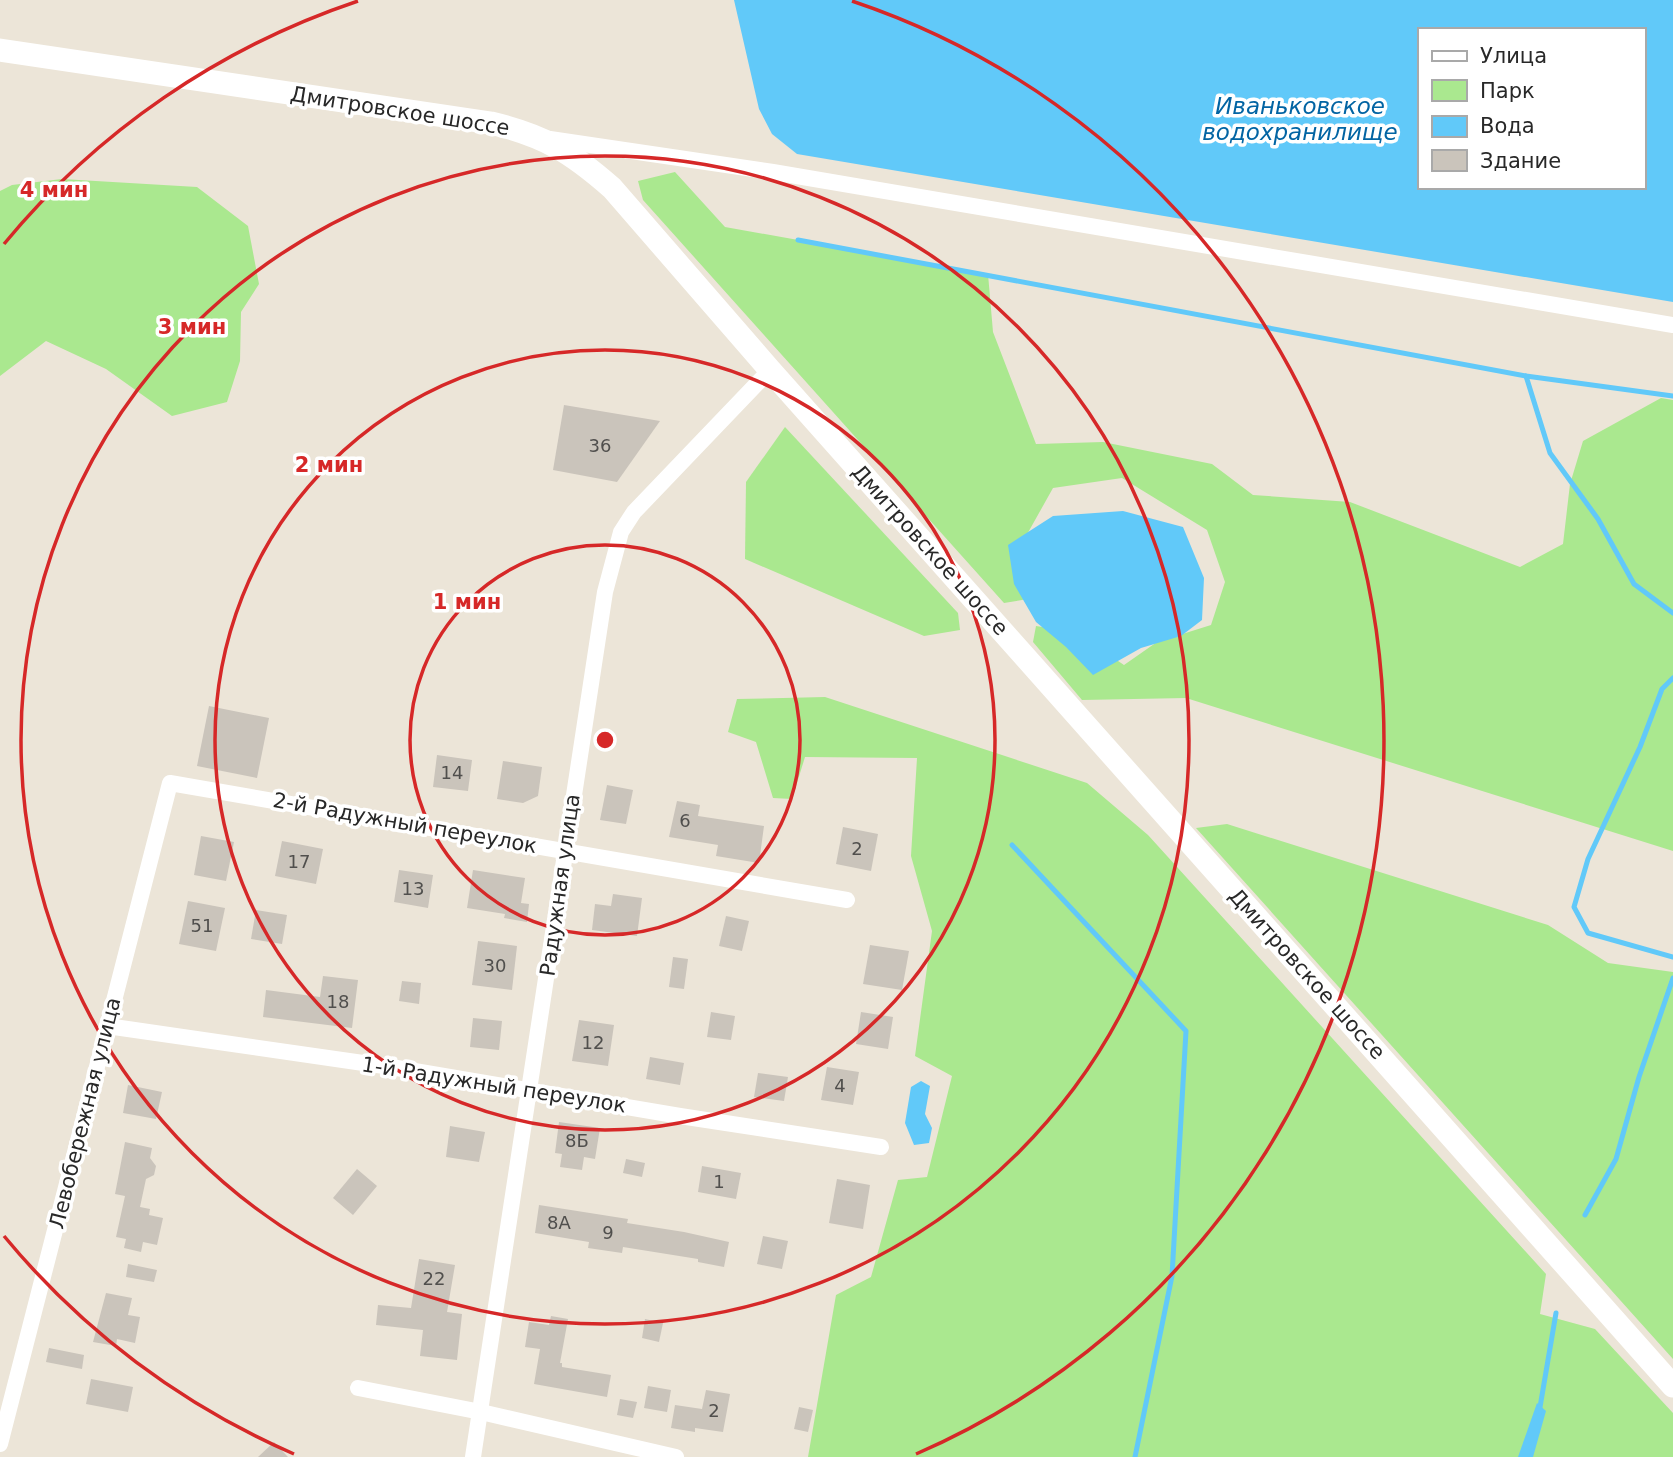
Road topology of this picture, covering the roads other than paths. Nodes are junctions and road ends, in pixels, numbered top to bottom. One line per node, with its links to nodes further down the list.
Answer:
1 (0, 50): 2 (street, Дмитровское шоссе)
2 (541, 138): 3 (street); 4 (street, Дмитровское шоссе)
3 (1673, 325)
4 (770, 370): 6 (street, Радужная улица); 11 (street, Дмитровское шоссе)
5 (170, 783): 6 (street, 2-й Радужный переулок); 8 (street, Левобережная улица)
6 (565, 850): 7 (street, 2-й Радужный переулок); 9 (street, Радужная улица)
7 (847, 900)
8 (107, 1026): 9 (street, 1-й Радужный переулок); 14 (street, Левобережная улица)
9 (530, 1091): 10 (street, 1-й Радужный переулок); 13 (street, Радужная улица)
10 (881, 1147)
11 (1673, 1386)
12 (358, 1388): 13 (street)
13 (481, 1412): 15 (street, Радужная улица); 16 (street)
14 (0, 1444)
15 (473, 1457)
16 (676, 1457)

